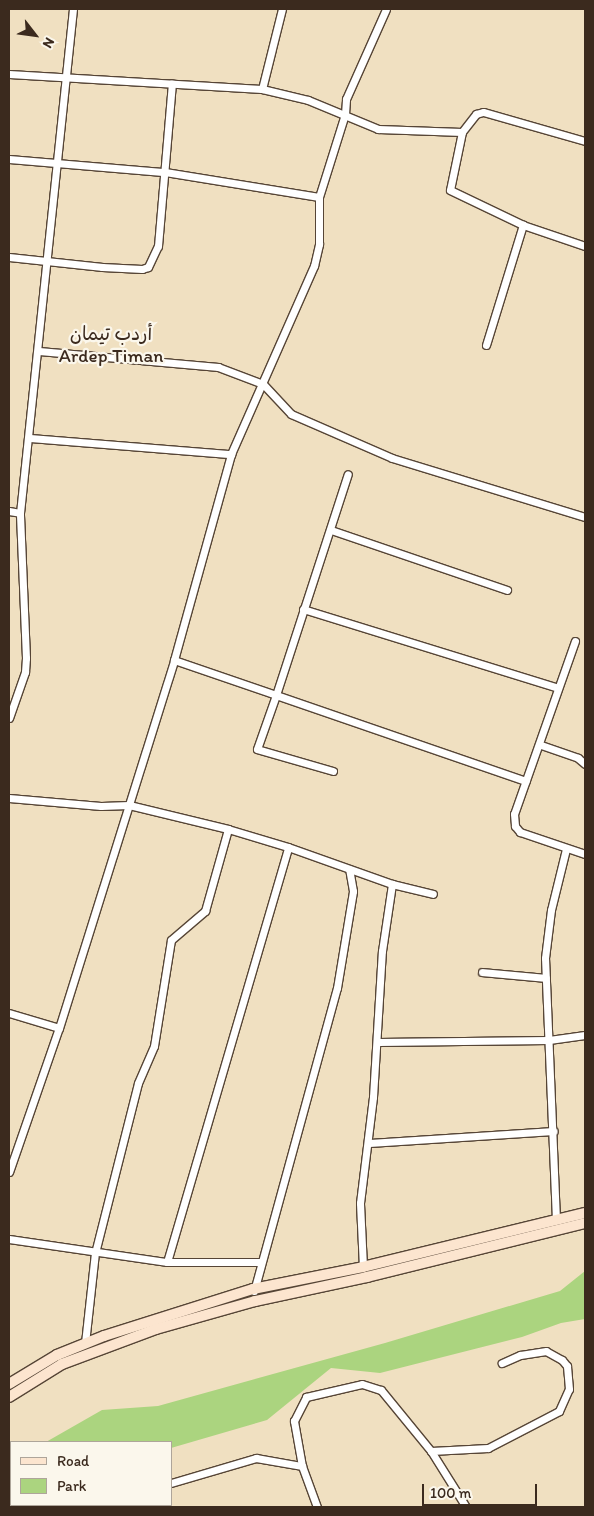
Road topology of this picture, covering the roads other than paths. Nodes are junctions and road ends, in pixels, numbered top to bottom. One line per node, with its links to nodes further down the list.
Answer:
1 (73, 9): 5 (street)
2 (282, 9): 7 (street)
3 (386, 9): 8 (street)
4 (9, 74): 5 (street)
5 (66, 77): 6 (street); 12 (street)
6 (172, 84): 7 (street); 13 (street)
7 (262, 89): 8 (street)
8 (346, 114): 9 (street); 14 (street)
9 (462, 132): 10 (street); 15 (street)
10 (585, 141)
11 (9, 159): 12 (street)
12 (57, 164): 13 (street); 18 (street)
13 (164, 172): 14 (street); 18 (street)
14 (319, 197): 21 (street)
15 (523, 225): 16 (street); 19 (street)
16 (585, 246)
17 (9, 257): 18 (street)
18 (48, 260): 20 (street)
19 (486, 346)
20 (39, 351): 21 (street); 22 (street)
21 (263, 384): 23 (street); 27 (street)
22 (30, 438): 23 (street); 26 (street)
23 (231, 454): 32 (street)
24 (348, 474): 28 (street)
25 (9, 511): 26 (street)
26 (20, 513): 34 (street)
27 (585, 517)
28 (331, 530): 29 (street); 30 (street)
29 (508, 590)
30 (303, 609): 33 (street); 35 (street)
31 (575, 641): 33 (street)
32 (174, 660): 35 (street); 42 (street)
33 (558, 688): 37 (street)
34 (12, 694): 36 (street)
35 (276, 695): 39 (street); 40 (street)
36 (9, 718)
37 (541, 745): 38 (street); 40 (street)
38 (585, 764)
39 (333, 771)
40 (526, 781): 45 (street)
41 (9, 798): 42 (street)
42 (129, 804): 43 (street); 53 (street)
43 (228, 829): 44 (street); 64 (street)
44 (288, 847): 47 (street); 65 (street)
45 (566, 849): 46 (street); 51 (street)
46 (585, 854)
47 (349, 869): 48 (street); 66 (street)
48 (392, 884): 49 (street); 56 (street)
49 (433, 894)
50 (482, 972): 51 (street)
51 (546, 978): 55 (street)
52 (9, 1013): 53 (street)
53 (59, 1028): 59 (street)
54 (585, 1035): 55 (street)
55 (549, 1040): 56 (street); 57 (street)
56 (378, 1042): 58 (street)
57 (554, 1131): 58 (street); 61 (street)
58 (368, 1143): 67 (street)
59 (9, 1172)
60 (585, 1213): 61 (street)
61 (556, 1220): 67 (street)
62 (585, 1223): 69 (street)
63 (9, 1239): 64 (street)
64 (95, 1253): 65 (street); 70 (street)
65 (168, 1262): 66 (street)
66 (259, 1262): 68 (street)
67 (363, 1267): 68 (street)
68 (253, 1289): 69 (street); 70 (street)
69 (256, 1301): 73 (street)
70 (85, 1343): 72 (street)
71 (502, 1363): 74 (street)
72 (9, 1384)
73 (9, 1397)
74 (431, 1451): 75 (street); 78 (street)
75 (302, 1466): 76 (street); 77 (street)
76 (172, 1483)
77 (315, 1506)
78 (466, 1507)

